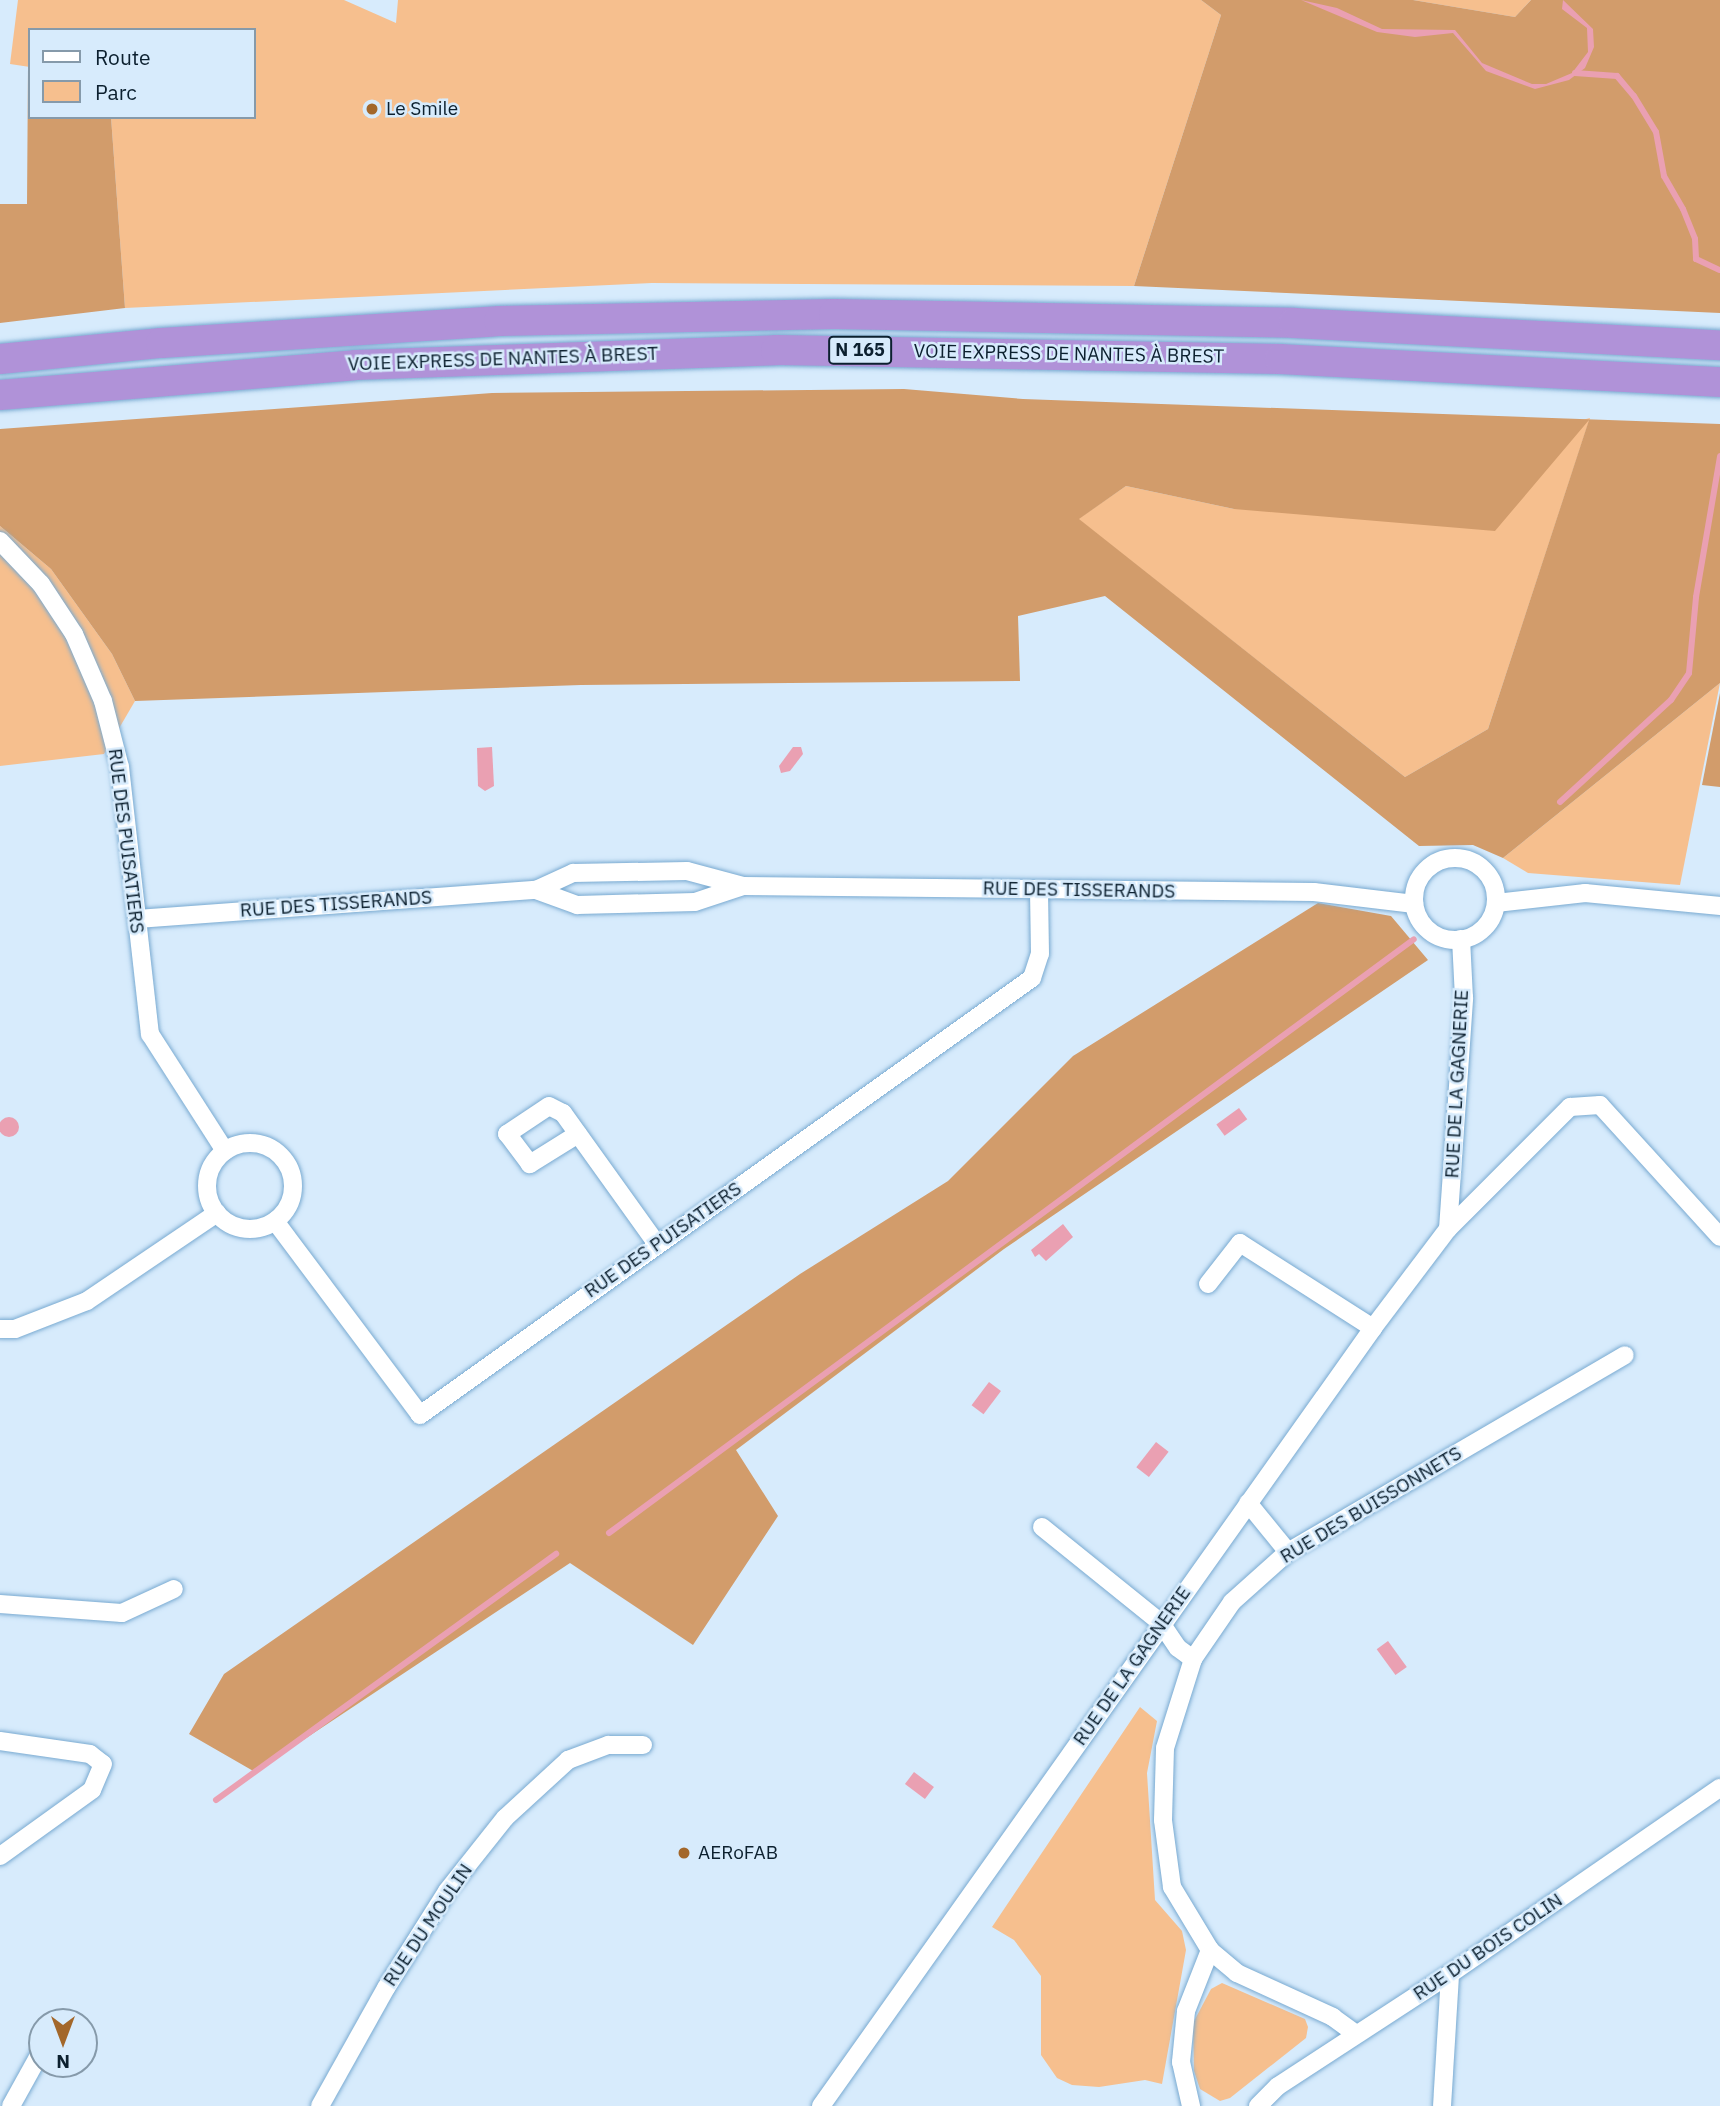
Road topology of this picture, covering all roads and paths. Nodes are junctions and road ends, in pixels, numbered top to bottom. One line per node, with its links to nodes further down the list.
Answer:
1 (1720, 345): 2 (highway, VOIE EXPRESS DE NANTES À BREST / N 165)
2 (0, 359)
3 (1720, 382): 4 (highway, VOIE EXPRESS DE NANTES À BREST / N 165)
4 (0, 395)
5 (0, 541): 12 (street, RUE DES PUISATIERS)
6 (743, 886): 7 (street, RUE DES TISSERANDS); 7 (street, RUE DES TISSERANDS); 8 (street, RUE DES TISSERANDS)
7 (536, 890): 12 (street, RUE DES TISSERANDS)
8 (1039, 890): 10 (street, RUE DES TISSERANDS); 20 (street, RUE DES PUISATIERS)
9 (1496, 903): 10 (street); 11 (street); 13 (street)
10 (1414, 904): 13 (street)
11 (1720, 906)
12 (136, 919): 15 (street, RUE DES PUISATIERS)
13 (1461, 939): 18 (street, RUE DE LA GAGNERIE)
14 (578, 1134): 20 (street)
15 (225, 1151): 16 (street); 17 (street)
16 (217, 1213): 17 (street); 23 (street)
17 (275, 1221): 20 (street, RUE DES PUISATIERS)
18 (1448, 1229): 19 (street, RUE DE LA GAGNERIE); 22 (street, RUE DE LA GAGNERIE)
19 (1720, 1237)
20 (656, 1244)
21 (1208, 1284): 22 (street)
22 (1373, 1328): 25 (street, RUE DE LA GAGNERIE)
23 (0, 1329)
24 (1625, 1355): 27 (street, RUE DES BUISSONNETS)
25 (1248, 1503): 27 (street); 30 (street, RUE DE LA GAGNERIE)
26 (1042, 1527): 30 (street)
27 (1288, 1552): 31 (street, RUE DES BUISSONNETS)
28 (174, 1589): 29 (street)
29 (0, 1604)
30 (1161, 1623): 31 (street); 42 (street, RUE DE LA GAGNERIE)
31 (1193, 1659): 36 (street, RUE DES BUISSONNETS)
32 (0, 1741): 35 (street)
33 (643, 1745): 41 (street, RUE DU MOULIN)
34 (1720, 1788): 37 (street, RUE DU BOIS COLIN)
35 (0, 1856)
36 (1210, 1950): 38 (street, RUE DES BUISSONNETS); 43 (street)
37 (1450, 1974): 38 (street, RUE DU BOIS COLIN); 45 (street)
38 (1356, 2034): 44 (street, RUE DU BOIS COLIN)
39 (28, 2075): 40 (street)
40 (11, 2106)
41 (320, 2106)
42 (821, 2106)
43 (1191, 2106)
44 (1258, 2106)
45 (1442, 2106)

